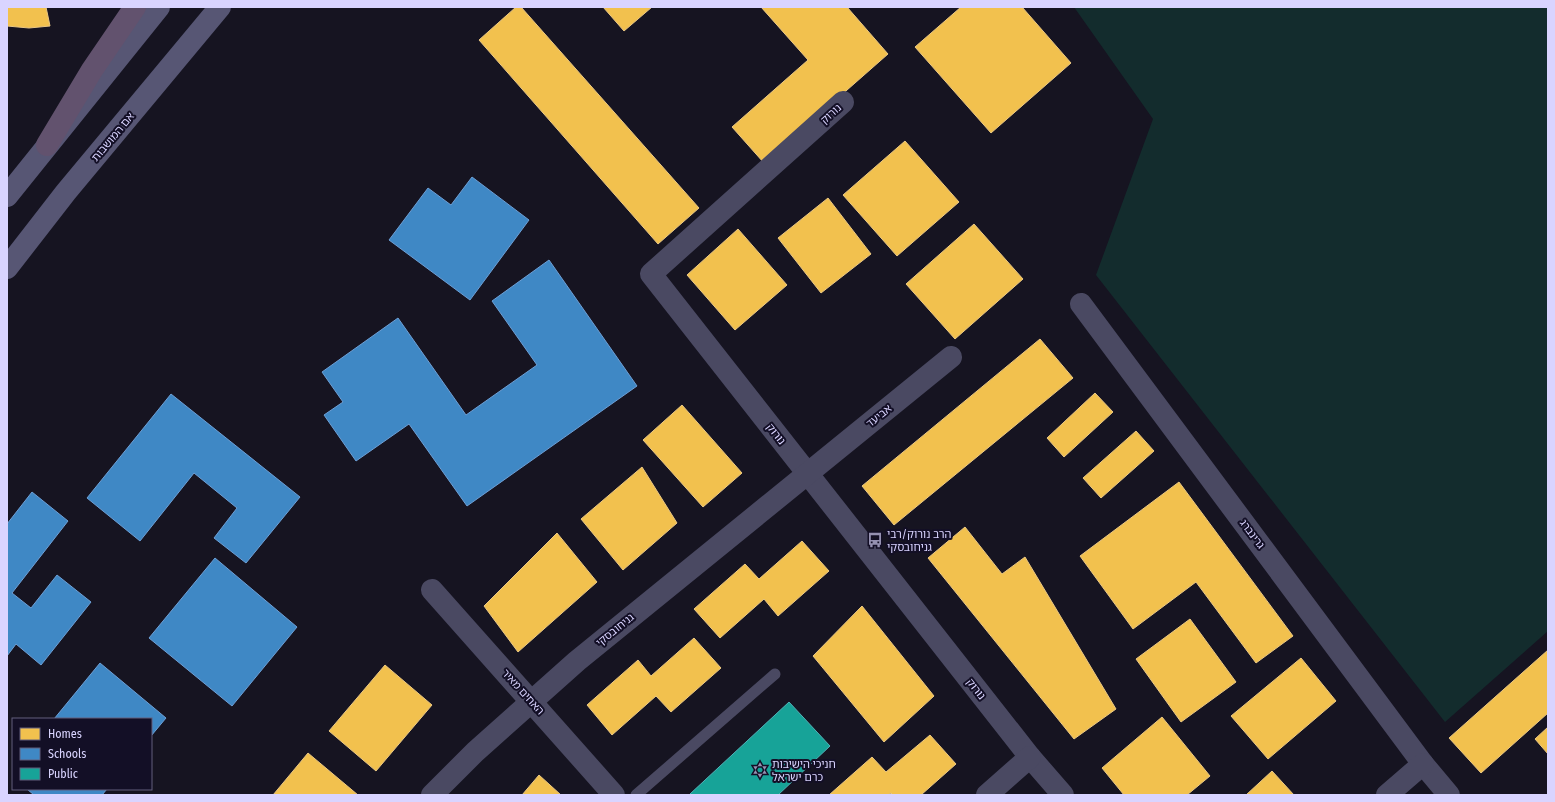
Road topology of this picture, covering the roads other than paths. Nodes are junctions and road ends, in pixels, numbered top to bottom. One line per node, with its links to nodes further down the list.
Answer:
1 (135, 7): 7 (highway)
2 (159, 7): 7 (main road)
3 (220, 7): 5 (main road, אם המושבות)
4 (235, 7): 5 (main road)
5 (190, 44): 9 (main road, אם המושבות)
6 (844, 102): 12 (street, נורוק)
7 (47, 145): 8 (main road)
8 (7, 196)
9 (7, 268)
10 (1081, 304): 17 (street, גרינברג)
11 (951, 356): 12 (street, אביעד)
12 (808, 474): 15 (street, גניחובסקי); 16 (street, נורוק)
13 (432, 590): 15 (street, האחים מאיר)
14 (775, 674): 20 (lane)
15 (532, 701): 18 (street, גניחובסקי); 19 (street, האחים מאיר)
16 (1030, 757): 21 (street); 22 (street, נורוק)
17 (1423, 764): 23 (street); 24 (street, גרינברג)
18 (432, 795)
19 (614, 795)
20 (636, 795)
21 (987, 795)
22 (1063, 795)
23 (1387, 795)
24 (1449, 795)

